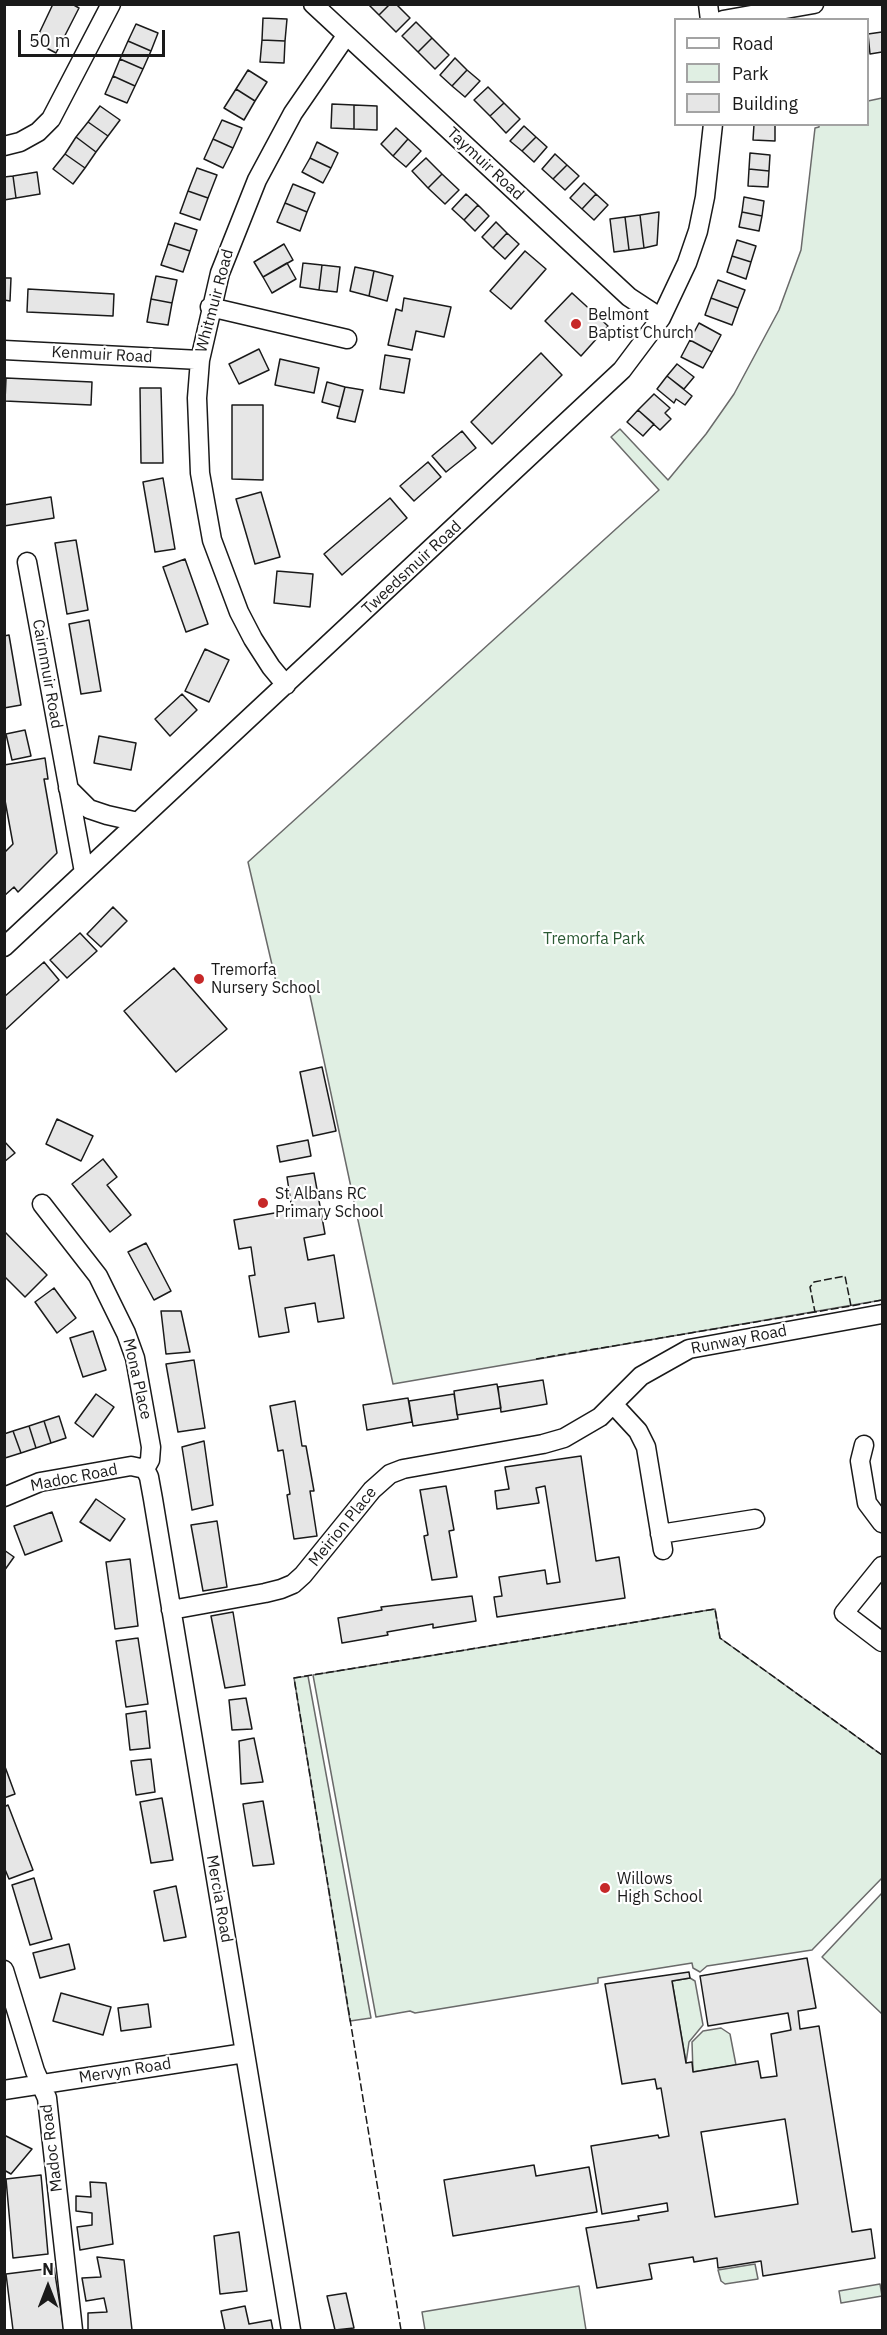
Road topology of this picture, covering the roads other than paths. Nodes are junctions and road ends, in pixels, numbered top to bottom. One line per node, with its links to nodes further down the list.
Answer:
1 (111, 4): 7 (street)
2 (313, 4): 5 (street, Taymuir Road)
3 (814, 4): 4 (street)
4 (734, 18)
5 (346, 36): 8 (street, Whitmuir Road); 9 (street, Taymuir Road)
6 (713, 126): 9 (street, Tweedsmuir Road)
7 (4, 146)
8 (210, 307): 10 (street); 12 (street, Whitmuir Road)
9 (662, 318): 14 (street, Tweedsmuir Road)
10 (347, 339)
11 (4, 350): 12 (street, Kenmuir Road)
12 (200, 360): 14 (street, Whitmuir Road)
13 (27, 562): 15 (street, Cairnmuir Road)
14 (286, 685): 16 (street, Tweedsmuir Road)
15 (67, 787): 16 (street); 17 (street, Cairnmuir Road)
16 (138, 822): 17 (street, Tweedsmuir Road)
17 (84, 872): 18 (street, Tweedsmuir Road)
18 (4, 947)
19 (42, 1204): 23 (street, Mona Place)
20 (882, 1314): 21 (street, Runway Road)
21 (613, 1404): 25 (street); 28 (street, Meirion Place)
22 (864, 1445): 26 (street)
23 (145, 1469): 24 (street, Madoc Road); 28 (street, Mercia Road)
24 (4, 1497)
25 (755, 1519)
26 (882, 1523)
27 (882, 1566): 29 (street)
28 (171, 1610): 31 (street, Mercia Road)
29 (882, 1642)
30 (4, 1970): 32 (street, Madoc Road)
31 (245, 2053): 32 (street, Mervyn Road); 35 (street, Mercia Road)
32 (40, 2084): 33 (street, Mervyn Road); 34 (street, Madoc Road)
33 (4, 2090)
34 (73, 2331)
35 (291, 2331)

